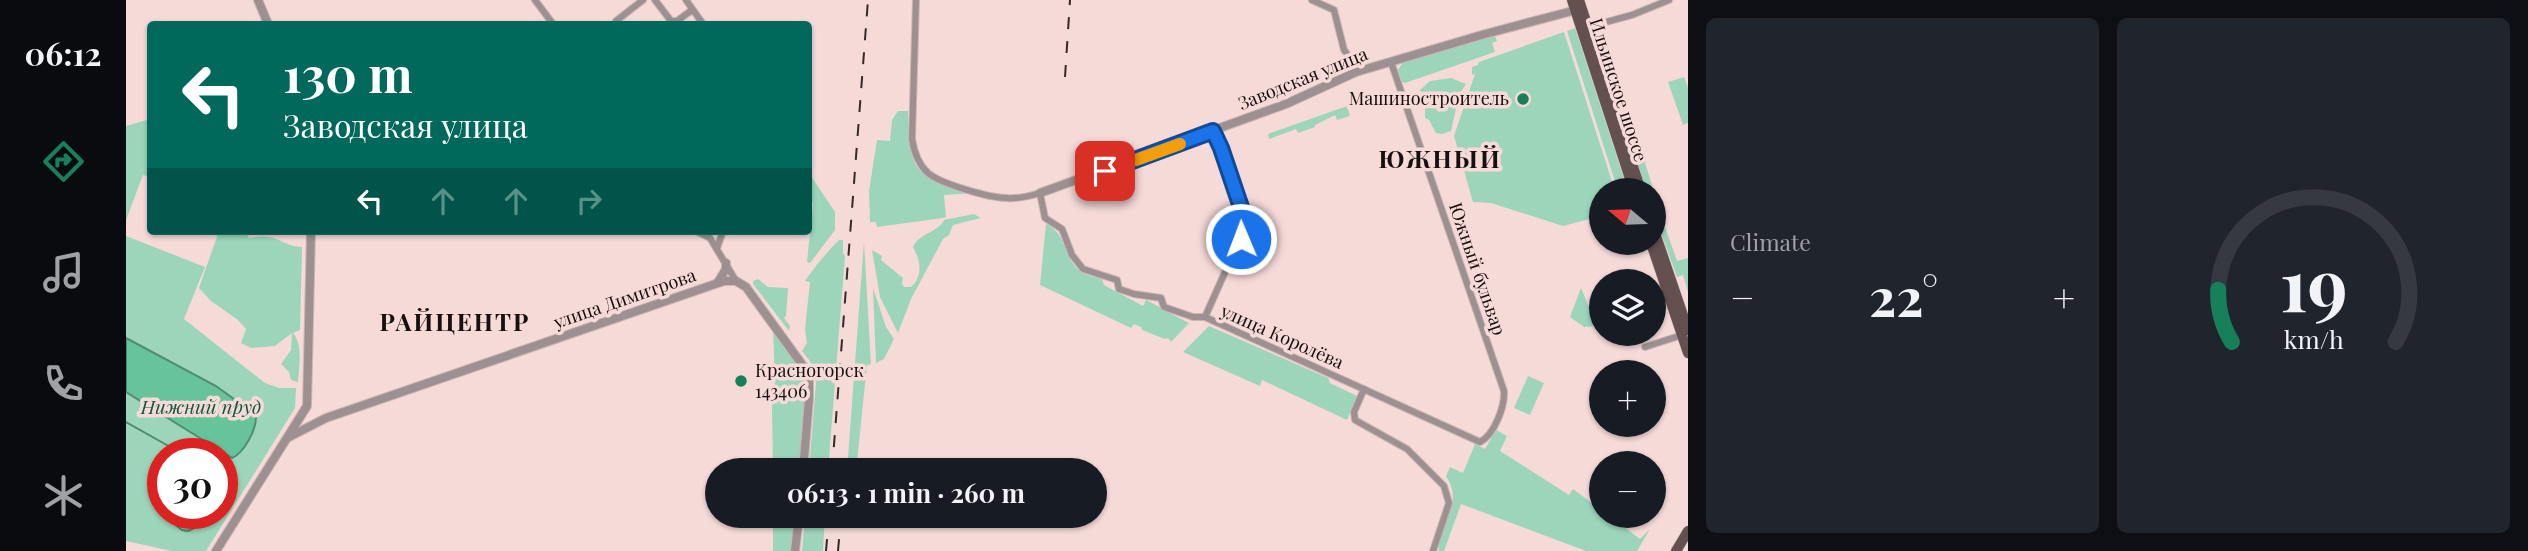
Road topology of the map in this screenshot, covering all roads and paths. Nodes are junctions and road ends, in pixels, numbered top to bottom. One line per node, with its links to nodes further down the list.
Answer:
1 (258, 0): 11 (street)
2 (535, 0): 12 (street)
3 (643, 0): 13 (street)
4 (655, 0): 10 (street)
5 (686, 0): 10 (street)
6 (916, 0): 21 (street)
7 (1312, 0): 16 (street)
8 (1669, 0): 15 (street)
9 (1577, 5): 15 (main road, Ильинское шоссе); 17 (street, Заводская улица)
10 (692, 10): 14 (street)
11 (267, 21)
12 (551, 21)
13 (616, 21)
14 (701, 21)
15 (1585, 28): 19 (main road, Ильинское шоссе); 20 (main road, Ильинское шоссе)
16 (1351, 59)
17 (1391, 61): 18 (street, Заводская улица); 39 (street, Южный бульвар)
18 (1213, 131): 21 (street, Заводская улица); 31 (street)
19 (1630, 178)
20 (1637, 178)
21 (1040, 193): 31 (street, улица Королёва)
22 (311, 235): 36 (street)
23 (707, 235): 25 (street)
24 (722, 235): 25 (street)
25 (717, 248): 28 (street)
26 (1656, 256): 32 (main road)
27 (1662, 256): 32 (main road)
28 (726, 263): 29 (street); 30 (street)
29 (736, 281): 30 (street, улица Димитрова); 40 (street)
30 (716, 284): 37 (street, улица Димитрова)
31 (1206, 317): 35 (street, улица Королёва)
32 (1685, 333): 33 (street); 34 (main road)
33 (1645, 347)
34 (1688, 353)
35 (1364, 389): 39 (street, улица Королёва); 46 (street)
36 (307, 406): 37 (street); 38 (street)
37 (322, 419): 38 (street, улица Димитрова)
38 (289, 437): 44 (street)
39 (1480, 442)
40 (804, 458)
41 (798, 528): 45 (street)
42 (1688, 531): 47 (main road)
43 (1688, 541): 47 (main road)
44 (216, 551)
45 (796, 551)
46 (1433, 551)
47 (1677, 551)

